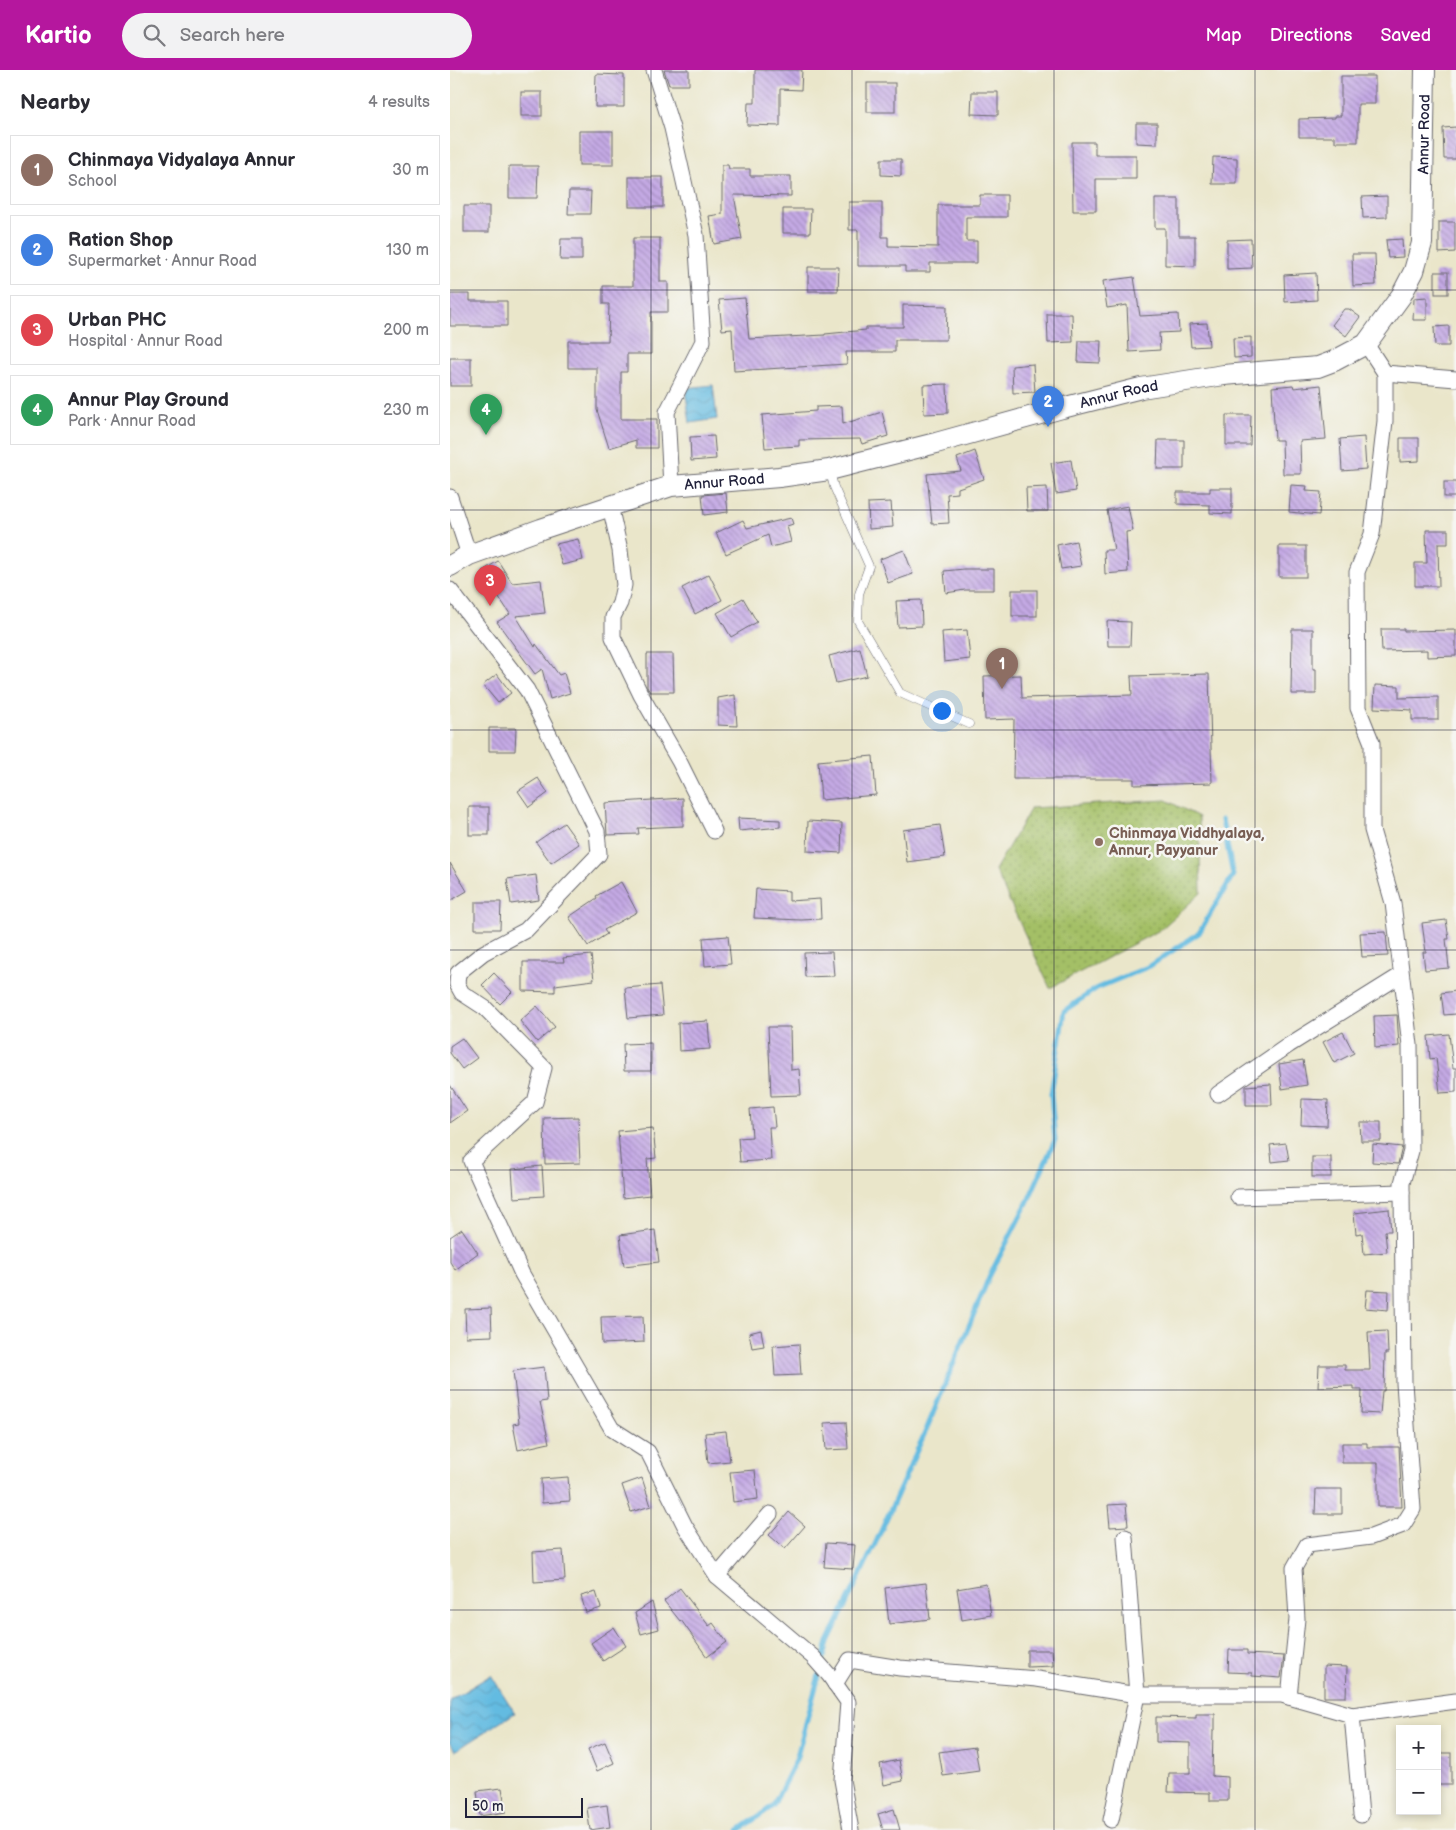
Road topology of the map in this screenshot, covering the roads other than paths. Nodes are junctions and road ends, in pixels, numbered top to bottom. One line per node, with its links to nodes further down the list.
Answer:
1 (654, 70): 7 (street)
2 (1425, 70): 3 (main road, Annur Road)
3 (1366, 344): 4 (street); 6 (main road, Annur Road)
4 (1385, 373): 5 (street); 15 (street)
5 (1456, 379)
6 (829, 470): 7 (main road, Annur Road); 13 (lane)
7 (672, 486): 9 (main road, Annur Road)
8 (450, 497): 10 (street)
9 (610, 506): 10 (main road, Annur Road); 14 (street)
10 (469, 555): 11 (main road, Annur Road)
11 (450, 566)
12 (450, 590): 21 (street)
13 (969, 724)
14 (714, 830)
15 (1401, 975): 16 (street); 17 (street)
16 (1218, 1094)
17 (1402, 1192): 18 (street); 24 (street)
18 (1238, 1197)
19 (770, 1514): 21 (street)
20 (1125, 1536): 23 (street)
21 (717, 1576): 22 (street)
22 (832, 1679): 23 (street); 29 (street)
23 (1137, 1696): 24 (street); 28 (street)
24 (1288, 1697): 26 (street)
25 (1456, 1701): 26 (street)
26 (1352, 1714): 27 (street)
27 (1361, 1816)
28 (1111, 1820)
29 (851, 1830)

